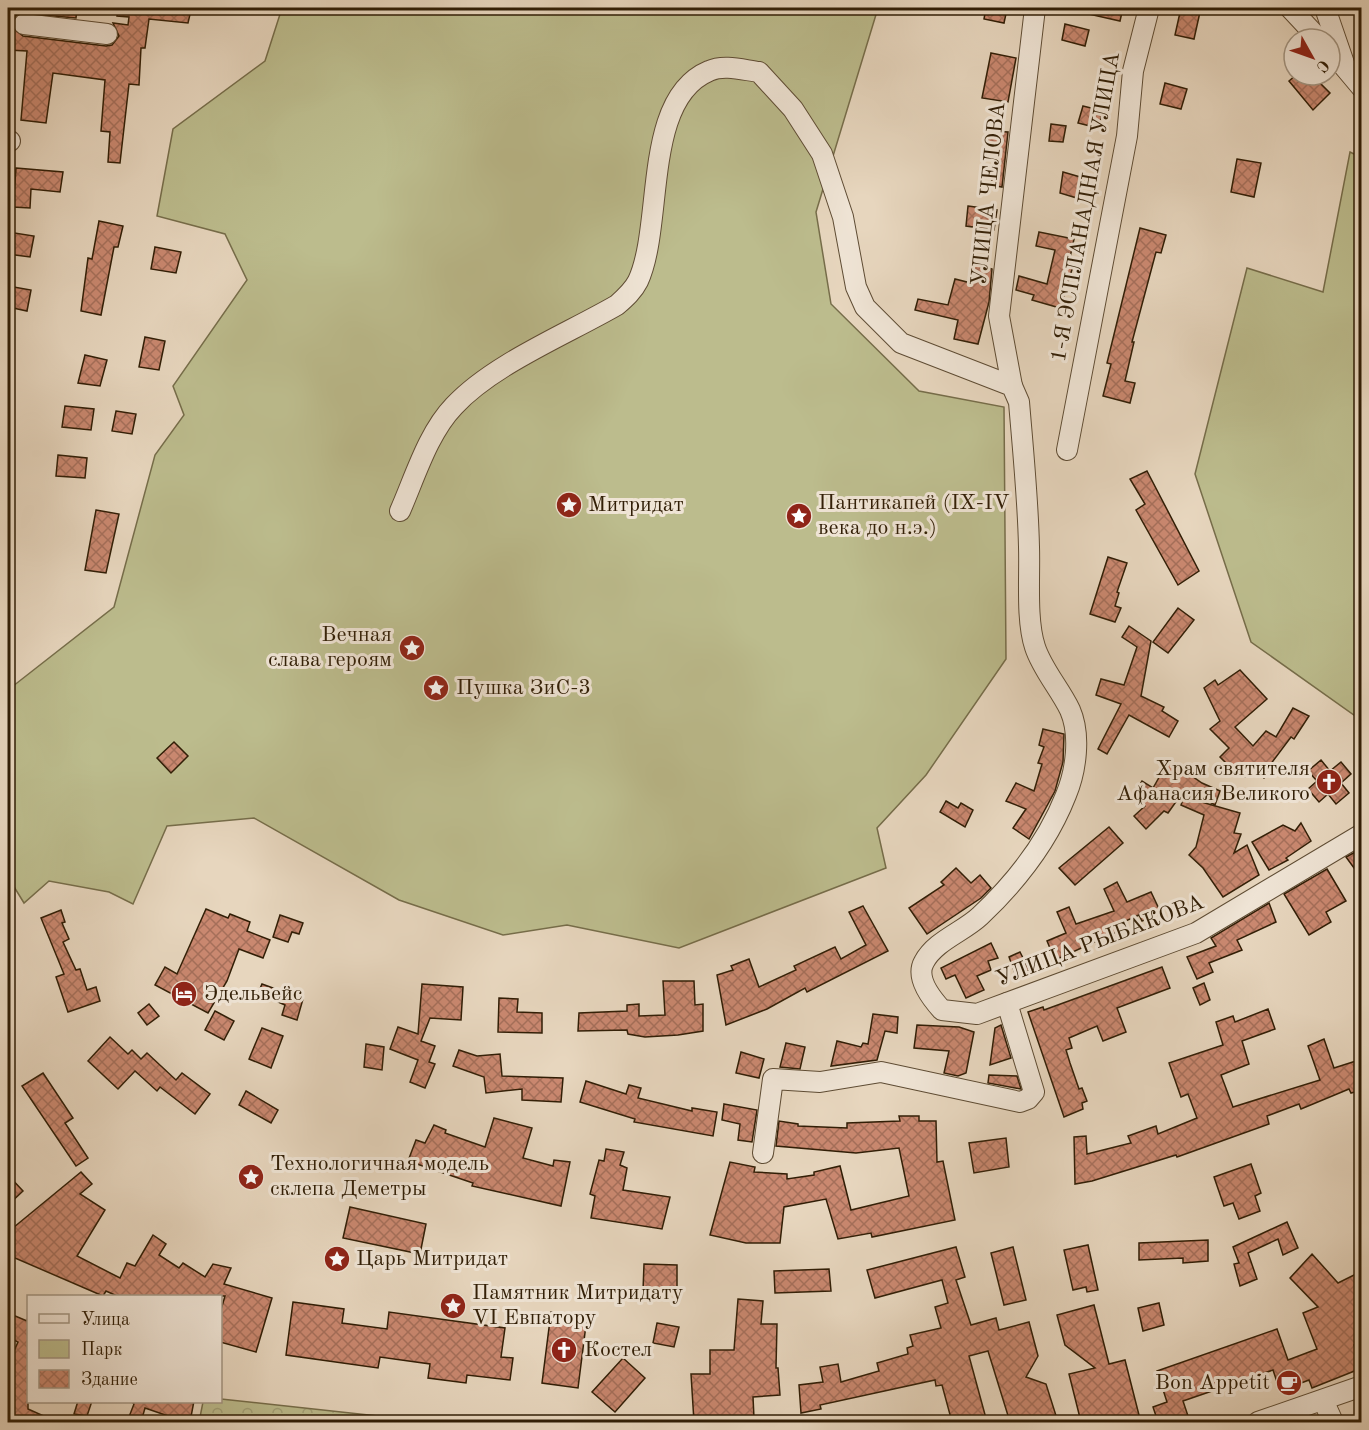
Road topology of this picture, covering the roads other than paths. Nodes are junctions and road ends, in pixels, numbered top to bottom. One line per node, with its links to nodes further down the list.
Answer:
1 (1035, 8): 11 (street, УЛИЦА ЧЕЛОВА)
2 (1149, 8): 12 (street, 1-Я ЭСПЛАНАДНАЯ УЛИЦА)
3 (1290, 8): 6 (street)
4 (1325, 8): 9 (street)
5 (24, 24): 7 (street)
6 (1308, 27)
7 (107, 34)
8 (1342, 63): 9 (street)
9 (1345, 66): 10 (street)
10 (1362, 88)
11 (1012, 386): 13 (street); 16 (street, УЛИЦА ЧЕЛОВА)
12 (1067, 450)
13 (400, 511)
14 (1362, 834): 15 (street, УЛИЦА РЫБАКОВА)
15 (1007, 1003): 16 (street, УЛИЦА РЫБАКОВА); 17 (street)
16 (942, 1010)
17 (763, 1153)
18 (1362, 1386): 19 (street)
19 (1323, 1400): 20 (street); 21 (street)
20 (1258, 1422)
21 (1333, 1422)

